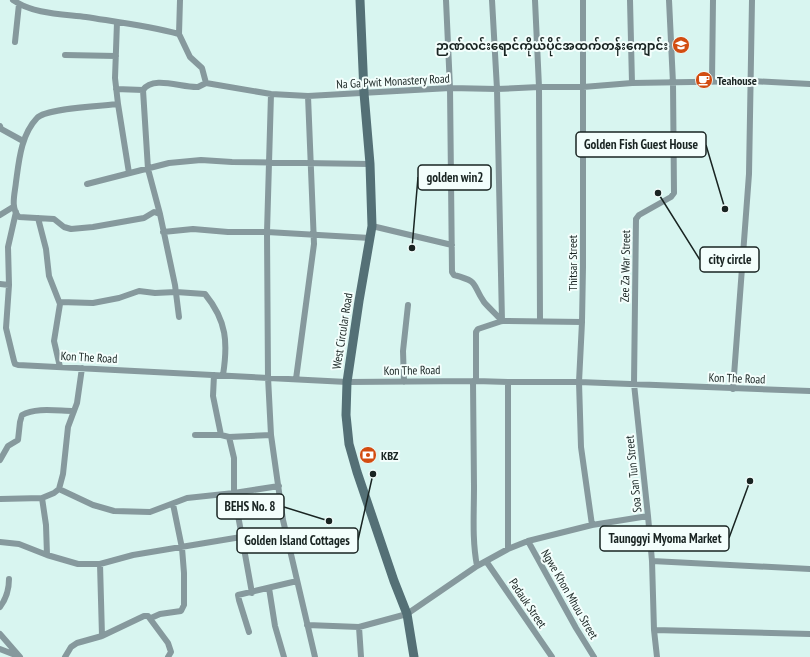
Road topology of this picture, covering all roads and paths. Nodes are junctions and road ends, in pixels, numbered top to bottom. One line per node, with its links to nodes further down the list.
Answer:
1 (12, 0): 12 (street)
2 (180, 0): 14 (street)
3 (446, 0): 25 (street)
4 (492, 0): 28 (street)
5 (535, 0): 24 (street)
6 (583, 0): 26 (street, Thitsar Street)
7 (630, 0): 21 (street)
8 (669, 0): 22 (street, Zee Za War Street)
9 (713, 0): 18 (street)
10 (752, 0): 19 (street)
11 (358, 2): 30 (street, West Circular Road)
12 (19, 4): 13 (street); 15 (street)
13 (117, 22): 14 (street); 17 (street)
14 (179, 34): 20 (street)
15 (15, 42)
16 (65, 55): 17 (street)
17 (116, 56): 27 (street)
18 (712, 81): 19 (street, Na Ga Pwit Monastery Road); 22 (street, Na Ga Pwit Monastery Road)
19 (751, 81): 23 (street, Na Ga Pwit Monastery Road); 73 (street)
20 (206, 83): 29 (street, Na Ga Pwit Monastery Road); 31 (street, Na Ga Pwit Monastery Road)
21 (632, 83): 22 (street, Na Ga Pwit Monastery Road); 26 (street, Na Ga Pwit Monastery Road)
22 (673, 83): 72 (street, Zee Za War Street)
23 (810, 84)
24 (540, 87): 26 (street, Na Ga Pwit Monastery Road); 28 (street, Na Ga Pwit Monastery Road); 59 (street)
25 (450, 88): 28 (street, Na Ga Pwit Monastery Road); 30 (street, Na Ga Pwit Monastery Road); 51 (street)
26 (583, 88): 60 (street, Thitsar Street)
27 (116, 89): 29 (street); 33 (street)
28 (497, 89): 58 (street)
29 (143, 90): 39 (street)
30 (364, 93): 32 (street, Na Ga Pwit Monastery Road); 38 (street, West Circular Road)
31 (271, 94): 32 (street, Na Ga Pwit Monastery Road); 36 (street)
32 (308, 96): 37 (street)
33 (118, 104): 35 (street); 40 (street)
34 (0, 126): 35 (street)
35 (23, 141): 42 (street)
36 (268, 163): 37 (street); 39 (street); 48 (street)
37 (311, 163): 38 (street); 49 (street)
38 (370, 164): 46 (street, West Circular Road)
39 (148, 169): 40 (street); 43 (street)
40 (129, 173): 41 (street)
41 (87, 184)
42 (14, 210): 44 (street); 45 (street); 53 (street)
43 (160, 214): 45 (street); 47 (street)
44 (0, 215)
45 (38, 218): 55 (street)
46 (372, 226): 50 (street, West Circular Road); 51 (street)
47 (163, 232): 48 (street); 54 (street)
48 (267, 232): 49 (street); 65 (street)
49 (314, 234): 50 (street); 66 (street)
50 (370, 238): 68 (street, West Circular Road)
51 (452, 245): 58 (street)
52 (0, 284): 53 (street)
53 (9, 285): 61 (street, Kon The Road)
54 (176, 292): 55 (street); 57 (street); 64 (street)
55 (60, 302): 61 (street)
56 (408, 305): 69 (street)
57 (179, 317)
58 (502, 320): 59 (street); 67 (street)
59 (540, 320): 60 (street)
60 (582, 322): 71 (street, Thitsar Street)
61 (60, 367): 62 (street, Kon The Road)
62 (82, 368): 63 (street, Kon The Road); 75 (street)
63 (214, 375): 64 (street, Kon The Road); 77 (street)
64 (223, 375): 65 (street, Kon The Road)
65 (268, 377): 66 (street, Kon The Road); 78 (street)
66 (296, 379): 68 (street, Kon The Road)
67 (474, 381): 69 (street, Kon The Road); 70 (street, Kon The Road); 100 (street)
68 (347, 382): 69 (street, Kon The Road); 107 (street, West Circular Road)
69 (404, 382)
70 (508, 382): 71 (street, Kon The Road); 95 (street)
71 (580, 382): 72 (street, Kon The Road); 90 (street, Thitsar Street)
72 (634, 384): 73 (street, Kon The Road); 89 (street, Soa San Tun Street)
73 (732, 389): 74 (street, Kon The Road)
74 (810, 391)
75 (74, 411): 81 (street); 84 (street)
76 (195, 434): 77 (street)
77 (221, 435): 79 (street)
78 (271, 435): 79 (street); 83 (street)
79 (229, 437): 85 (street)
80 (0, 442): 81 (street)
81 (8, 446): 82 (street)
82 (0, 460)
83 (279, 486): 85 (street); 103 (street)
84 (59, 489): 86 (street); 88 (street)
85 (234, 493): 88 (street); 91 (street)
86 (42, 498): 87 (street); 96 (street)
87 (0, 499)
88 (173, 504): 94 (street)
89 (648, 516): 90 (street); 98 (street, Soa San Tun Street)
90 (592, 525): 92 (street)
91 (241, 537): 94 (street); 105 (street)
92 (528, 541): 95 (street); 125 (street, Ngwe Khon Mhuu Street)
93 (0, 542): 96 (street)
94 (182, 548): 99 (street); 108 (street)
95 (508, 549): 97 (street)
96 (47, 555): 99 (street)
97 (486, 561): 100 (street); 124 (street, Padauk Street)
98 (652, 561): 101 (street); 111 (street, Soa San Tun Street)
99 (100, 564): 115 (street)
100 (477, 566): 107 (street)
101 (810, 569)
102 (9, 579): 106 (street)
103 (297, 581): 104 (street); 109 (street)
104 (269, 588): 105 (street); 120 (street)
105 (252, 592): 112 (street)
106 (0, 607)
107 (407, 614): 110 (street); 123 (street, West Circular Road)
108 (151, 618): 115 (street); 119 (street)
109 (307, 625): 110 (street); 121 (street)
110 (359, 627): 122 (street)
111 (654, 630): 114 (street); 126 (street, Soa San Tun Street)
112 (248, 632)
113 (0, 634): 117 (street)
114 (810, 634)
115 (102, 636): 118 (street)
116 (0, 649): 117 (street)
117 (20, 657)
118 (65, 657)
119 (168, 657)
120 (284, 657)
121 (315, 657)
122 (361, 657)
123 (414, 657)
124 (552, 657)
125 (594, 657)
126 (657, 657)

